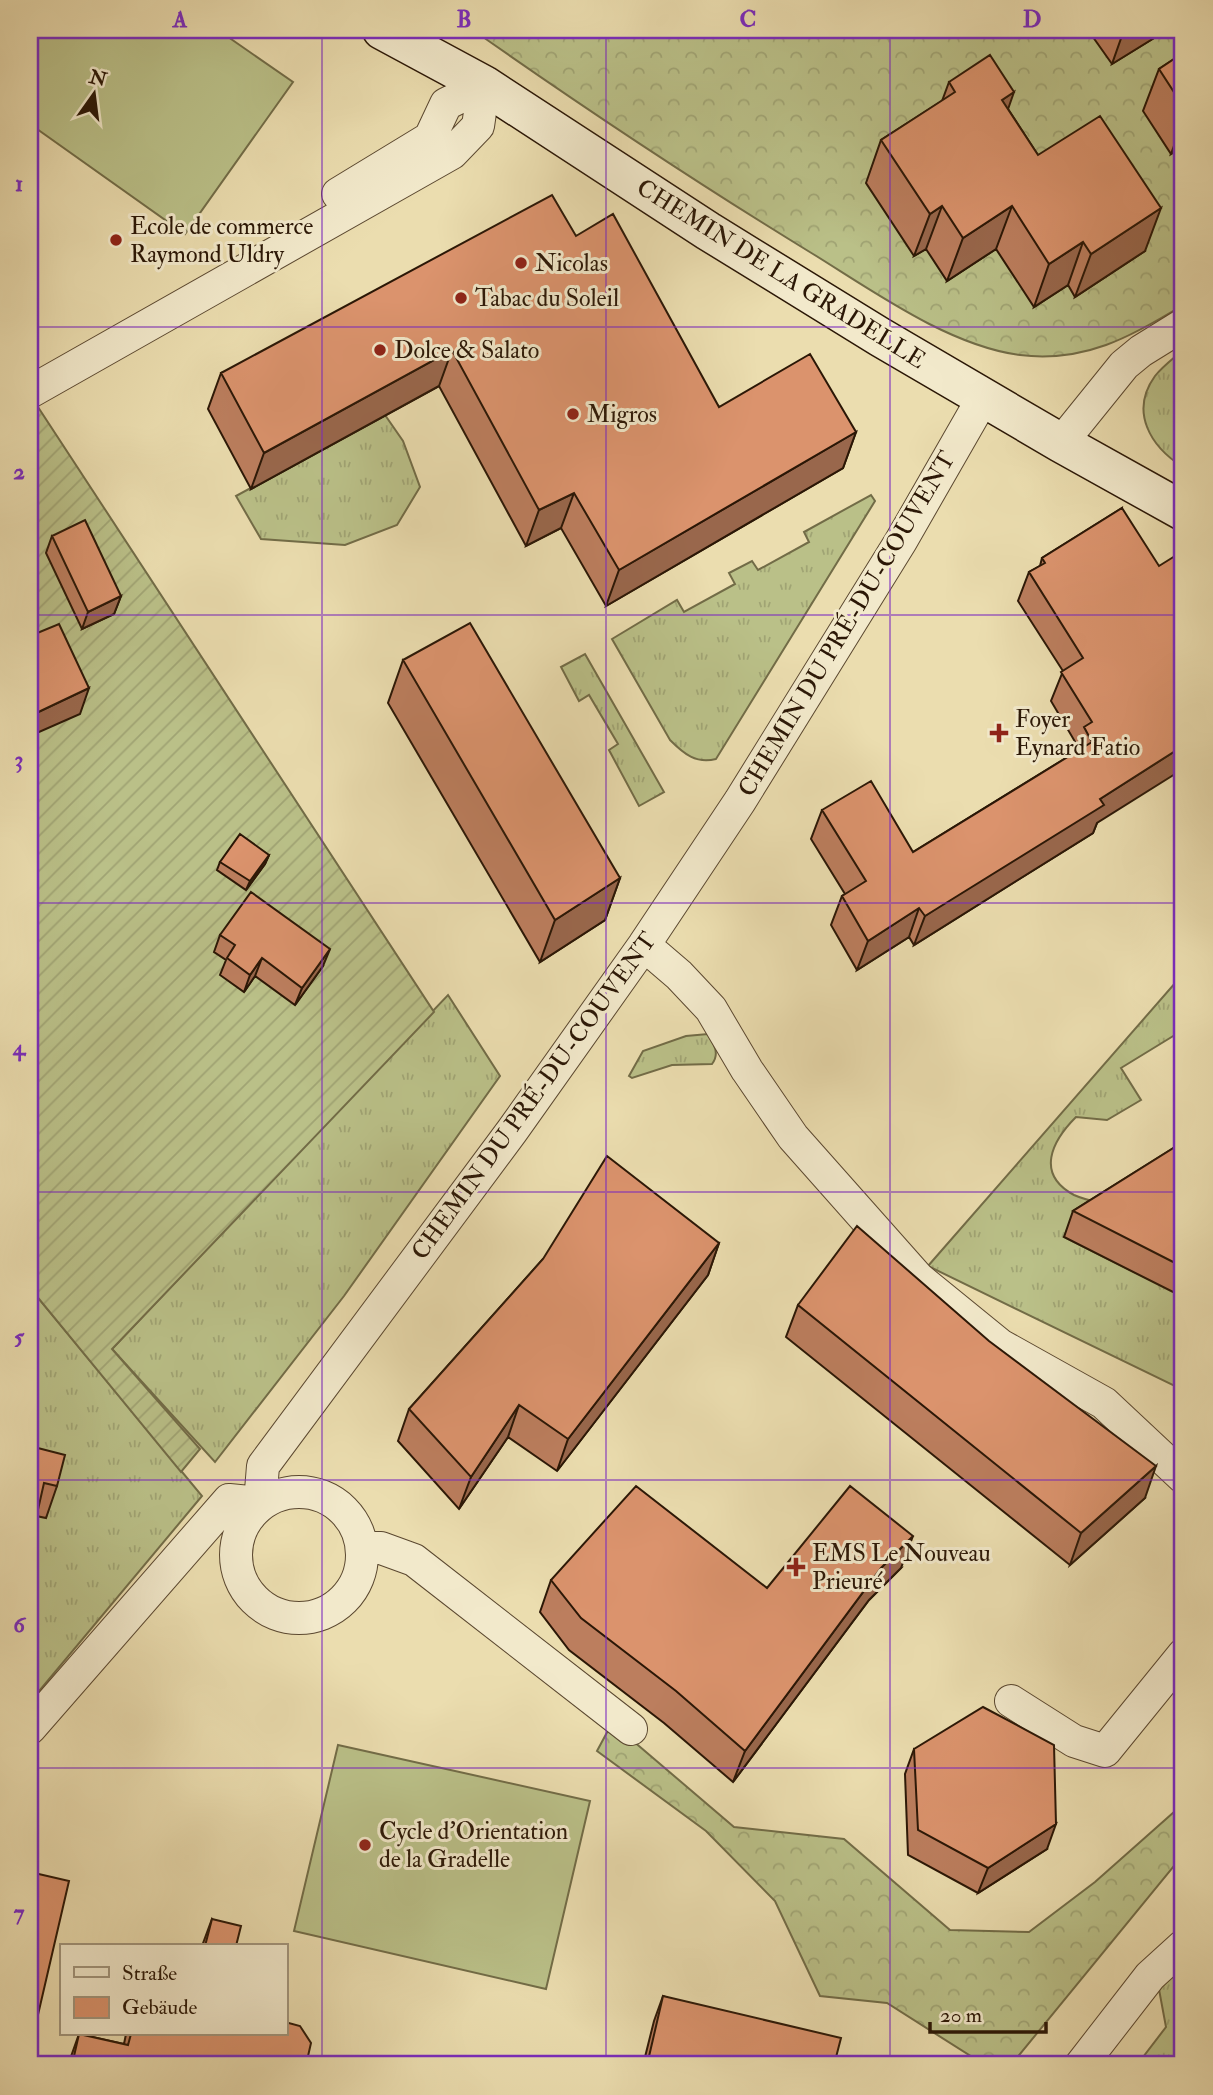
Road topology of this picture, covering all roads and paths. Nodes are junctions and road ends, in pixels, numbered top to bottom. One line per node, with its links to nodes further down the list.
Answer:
1 (382, 30): 2 (street, CHEMIN DE LA GRADELLE)
2 (484, 85): 4 (street); 5 (street); 6 (street, CHEMIN DE LA GRADELLE)
3 (1183, 325): 7 (street)
4 (30, 370)
5 (30, 392)
6 (983, 398): 7 (street, CHEMIN DE LA GRADELLE); 9 (street, CHEMIN DU PRÉ-DU-COUVENT)
7 (1061, 443): 8 (street, CHEMIN DE LA GRADELLE)
8 (1183, 511)
9 (644, 945): 10 (street); 11 (street, CHEMIN DU PRÉ-DU-COUVENT)
10 (1183, 1477)
11 (260, 1503): 12 (street); 12 (street); 15 (street)
12 (362, 1548): 16 (street)
13 (1183, 1655): 14 (street)
14 (1011, 1701)
15 (30, 1728)
16 (631, 1729)
17 (1183, 1946): 18 (street)
18 (1081, 2065)

